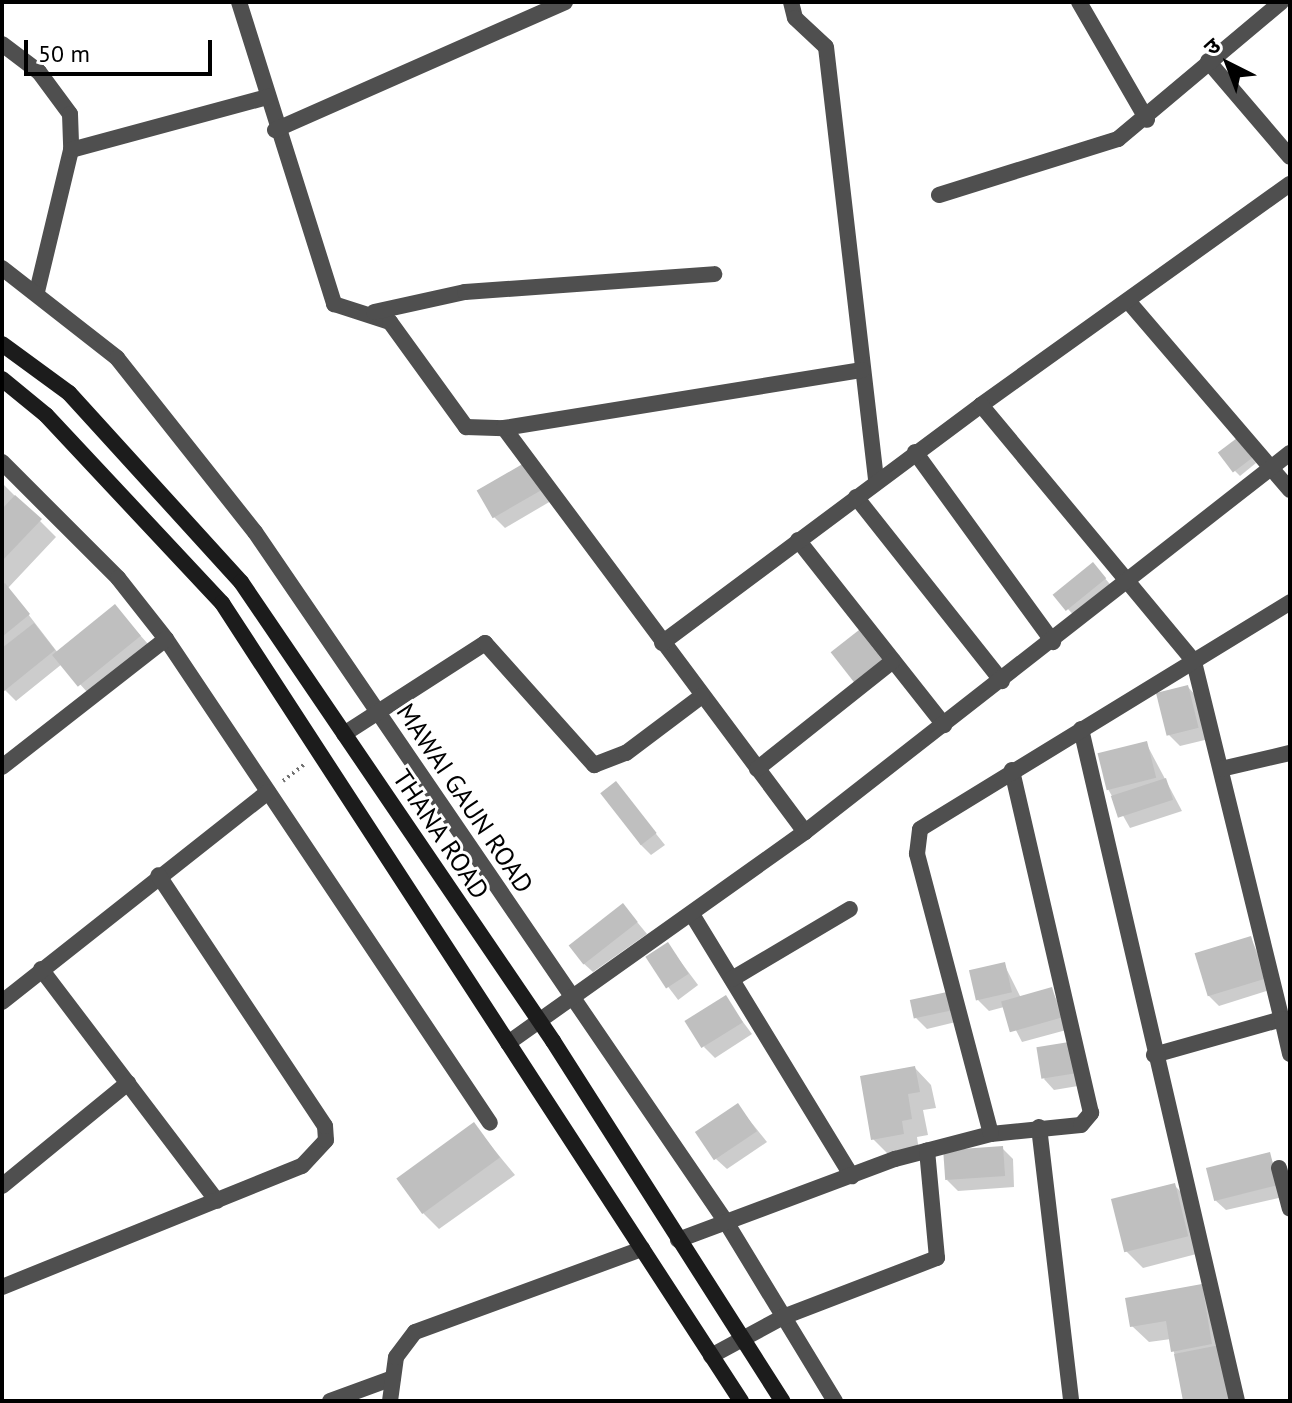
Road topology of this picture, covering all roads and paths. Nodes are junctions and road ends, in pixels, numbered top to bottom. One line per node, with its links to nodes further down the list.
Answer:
1 (239, 2): 8 (street)
2 (565, 2): 10 (street)
3 (791, 2): 21 (street)
4 (1079, 2): 9 (street)
5 (1281, 2): 7 (street)
6 (2, 44): 11 (street)
7 (1208, 61): 9 (street); 12 (street)
8 (268, 97): 10 (street); 11 (street)
9 (1147, 120): 14 (street)
10 (275, 130): 19 (street)
11 (71, 150): 17 (street)
12 (1290, 157)
13 (1290, 184): 18 (street)
14 (939, 195)
15 (2, 268): 17 (street, MAWAI GAUN ROAD)
16 (714, 274): 19 (street)
17 (37, 292): 42 (street, MAWAI GAUN ROAD)
18 (1128, 301): 23 (street); 28 (street)
19 (374, 312): 24 (street)
20 (2, 344): 45 (street, THANA ROAD)
21 (862, 370): 24 (street); 29 (street)
22 (2, 379): 47 (street)
23 (981, 405): 25 (street); 33 (street)
24 (504, 428): 37 (street)
25 (915, 452): 29 (street); 36 (street)
26 (1290, 453): 28 (street)
27 (2, 462): 35 (street)
28 (1272, 467): 30 (street); 33 (street)
29 (876, 481): 31 (street)
30 (1290, 490)
31 (856, 497): 32 (street); 40 (street)
32 (798, 540): 37 (street); 38 (street)
33 (1128, 584): 36 (street); 39 (street)
34 (1290, 602): 39 (street)
35 (166, 639): 48 (street); 52 (street)
36 (1053, 642): 40 (street)
37 (662, 643): 41 (street)
38 (893, 661): 43 (street); 49 (street)
39 (1194, 662): 44 (street); 50 (street)
40 (1002, 681): 43 (street)
41 (702, 696): 42 (street); 49 (street)
42 (378, 711): 45 (street); 59 (street, MAWAI GAUN ROAD)
43 (944, 725): 53 (street)
44 (1081, 729): 51 (street); 65 (street)
45 (344, 734): 62 (street, THANA ROAD)
46 (1290, 753): 50 (street)
47 (319, 754): 52 (path); 63 (street)
48 (5, 760)
49 (757, 769): 53 (street)
50 (1221, 769): 61 (street)
51 (1012, 770): 68 (street); 69 (street)
52 (268, 792): 54 (street); 67 (street)
53 (805, 832): 56 (street)
54 (158, 875): 57 (street); 74 (street)
55 (850, 909): 58 (street)
56 (693, 916): 58 (street); 59 (street)
57 (41, 969): 60 (street); 66 (street)
58 (732, 979): 72 (street)
59 (571, 999): 62 (street); 76 (street, MAWAI GAUN ROAD)
60 (2, 1002)
61 (1282, 1019): 64 (street); 65 (street)
62 (539, 1021): 63 (street); 77 (street, THANA ROAD)
63 (508, 1043): 78 (street)
64 (1290, 1054)
65 (1154, 1055): 90 (street)
66 (128, 1083): 73 (street); 74 (street)
67 (490, 1123)
68 (1039, 1127): 69 (street); 89 (street)
69 (991, 1134): 70 (street)
70 (927, 1150): 72 (street); 80 (street)
71 (1279, 1168): 75 (street)
72 (852, 1176): 76 (street)
73 (2, 1186)
74 (217, 1201): 79 (street)
75 (1290, 1209)
76 (726, 1222): 77 (street); 80 (street, MAWAI GAUN ROAD)
77 (678, 1240): 81 (street, THANA ROAD)
78 (642, 1249): 82 (street); 83 (street)
79 (2, 1287)
80 (783, 1317): 81 (street); 88 (street, MAWAI GAUN ROAD)
81 (740, 1336): 82 (street); 87 (street, THANA ROAD)
82 (711, 1356): 86 (street)
83 (393, 1378): 84 (street); 85 (street)
84 (330, 1401)
85 (390, 1401)
86 (741, 1401)
87 (782, 1401)
88 (835, 1401)
89 (1071, 1401)
90 (1237, 1401)

